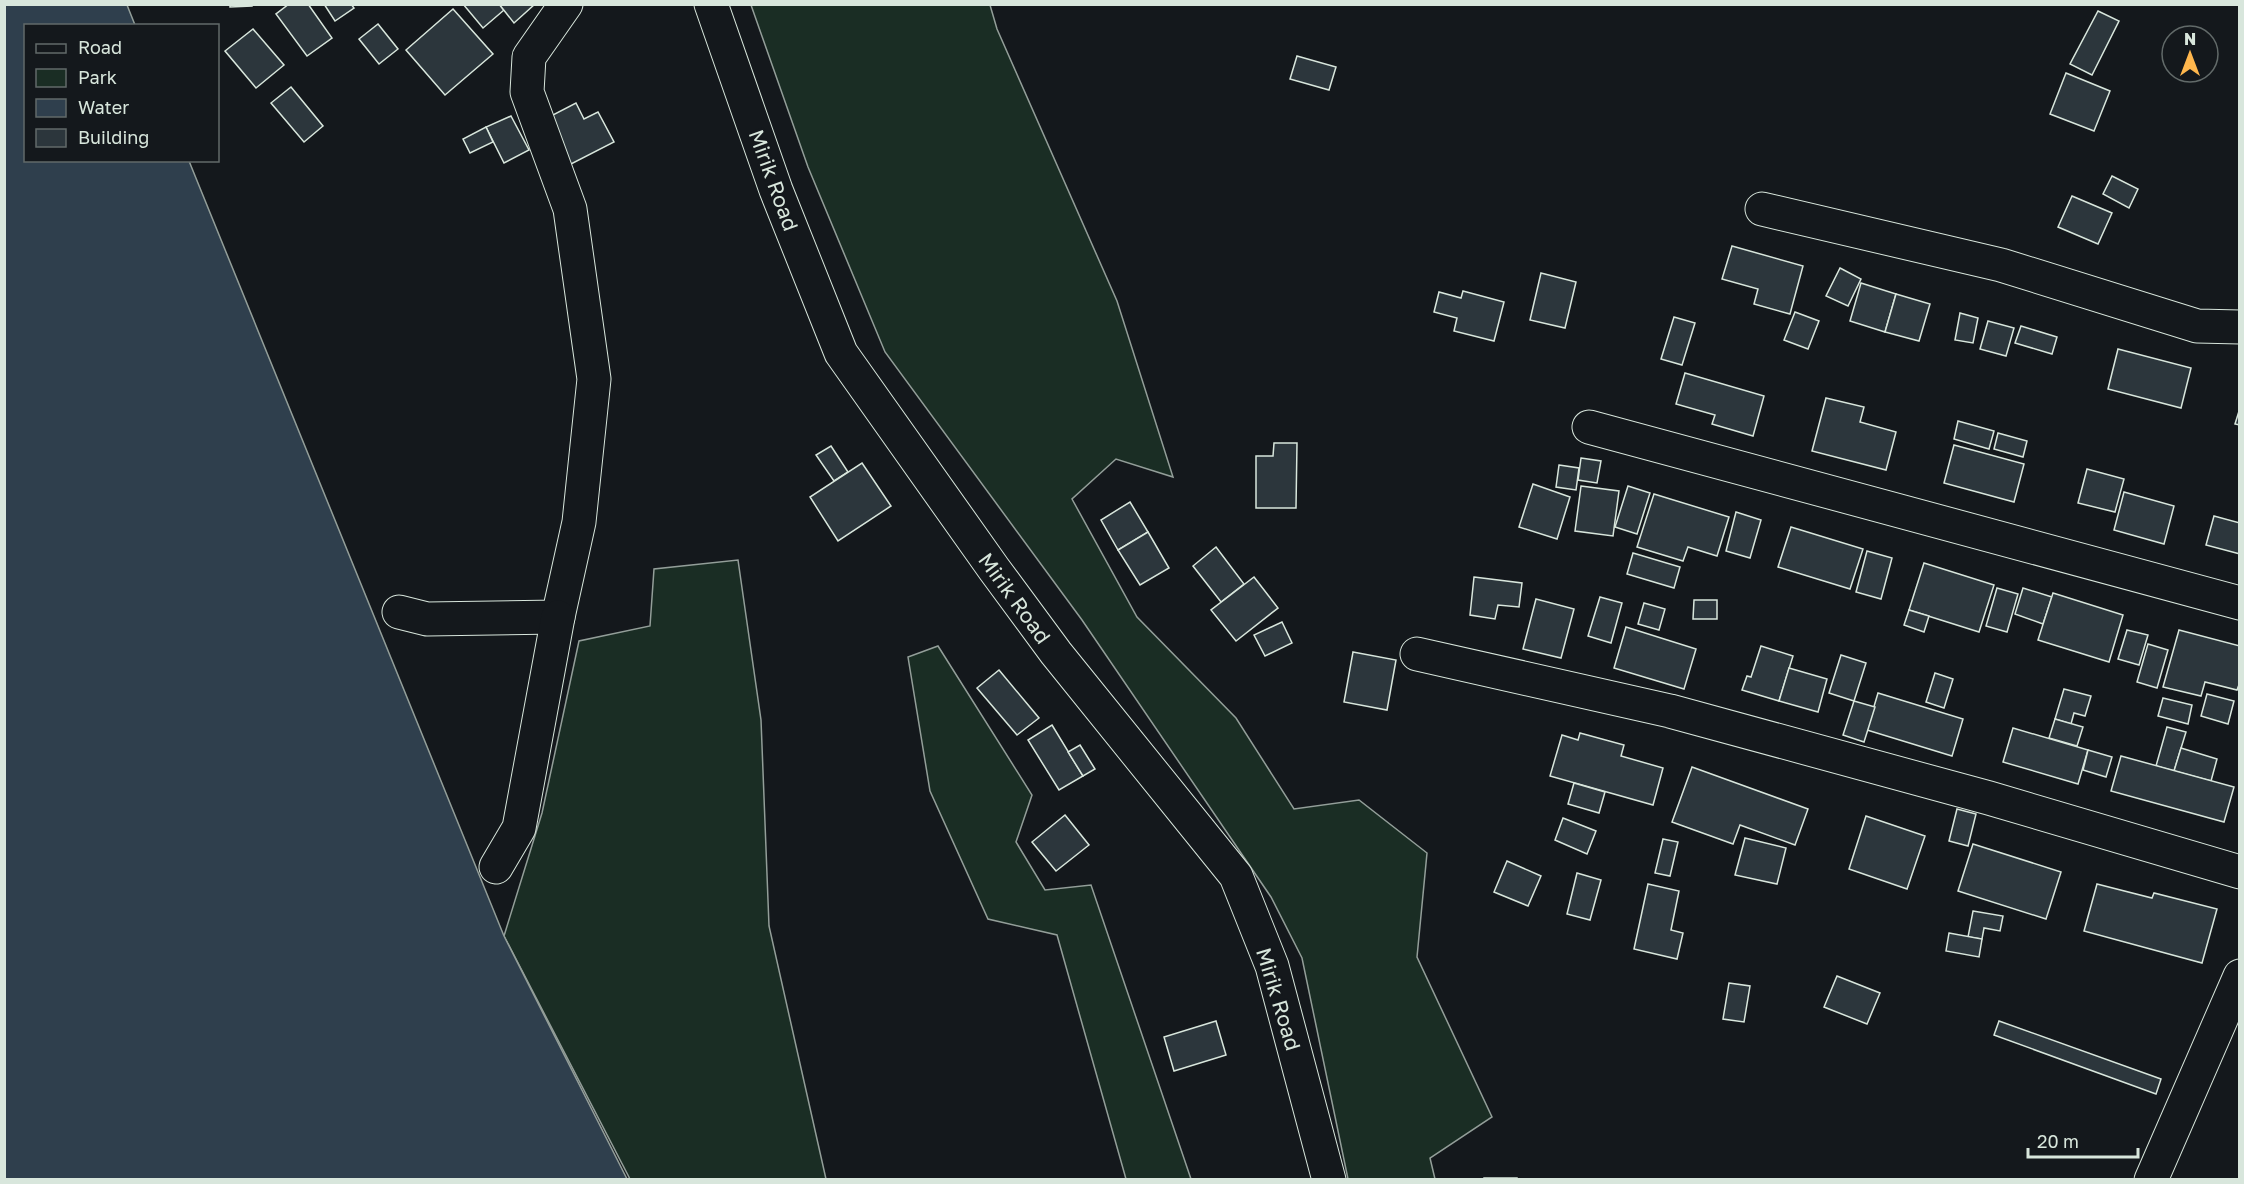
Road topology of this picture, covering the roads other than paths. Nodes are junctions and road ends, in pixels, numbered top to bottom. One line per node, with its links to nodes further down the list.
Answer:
1 (566, 4): 8 (street)
2 (711, 4): 13 (street, Mirik Road)
3 (1762, 209): 4 (street)
4 (2240, 327)
5 (1589, 427): 6 (street)
6 (2240, 603)
7 (399, 612): 8 (street)
8 (558, 617): 10 (street)
9 (1417, 654): 11 (street)
10 (496, 867)
11 (2240, 872)
12 (2240, 976): 14 (street)
13 (1329, 1179)
14 (2151, 1179)

